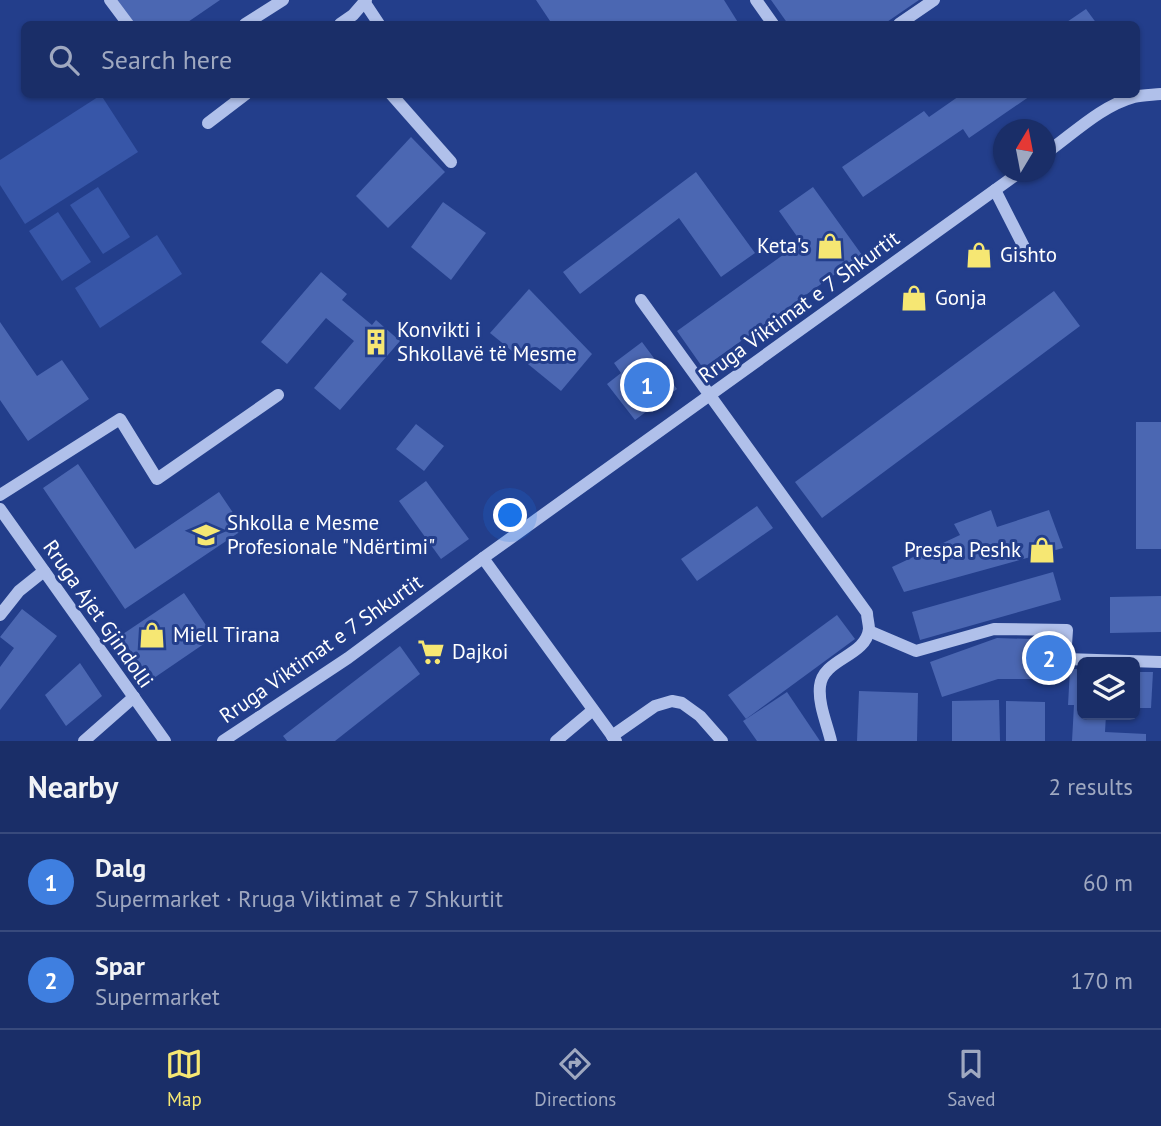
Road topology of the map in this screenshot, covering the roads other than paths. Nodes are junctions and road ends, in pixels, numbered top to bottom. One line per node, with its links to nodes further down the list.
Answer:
1 (110, 0): 6 (street)
2 (283, 0): 7 (street)
3 (756, 0): 10 (street)
4 (934, 0): 11 (street)
5 (366, 2): 8 (street); 9 (street)
6 (126, 21)
7 (250, 21)
8 (344, 21)
9 (377, 21)
10 (772, 21)
11 (903, 21)
12 (1161, 94): 13 (street)
13 (1140, 96)
14 (241, 98): 17 (street)
15 (395, 98): 19 (street)
16 (1131, 98): 18 (street)
17 (208, 123)
18 (1056, 145)
19 (451, 162)
20 (1006, 182): 21 (street, Rruga Viktimat e 7 Shkurtit)
21 (995, 190): 22 (street); 25 (street, Rruga Viktimat e 7 Shkurtit)
22 (1024, 247)
23 (641, 300): 25 (street)
24 (278, 395): 26 (street)
25 (710, 395): 28 (street, Rruga Viktimat e 7 Shkurtit); 31 (street)
26 (0, 495)
27 (0, 509): 29 (street, Rruga Ajet Gjindolli)
28 (483, 558): 34 (street); 38 (street, Rruga Viktimat e 7 Shkurtit)
29 (44, 571): 30 (street); 33 (street, Rruga Ajet Gjindolli)
30 (0, 615)
31 (869, 631): 32 (street); 41 (street)
32 (1161, 662)
33 (134, 697): 36 (street); 37 (street, Rruga Ajet Gjindolli)
34 (593, 710): 35 (street); 39 (street)
35 (614, 738): 40 (street)
36 (84, 741)
37 (165, 741)
38 (223, 741)
39 (556, 741)
40 (722, 741)
41 (831, 741)

